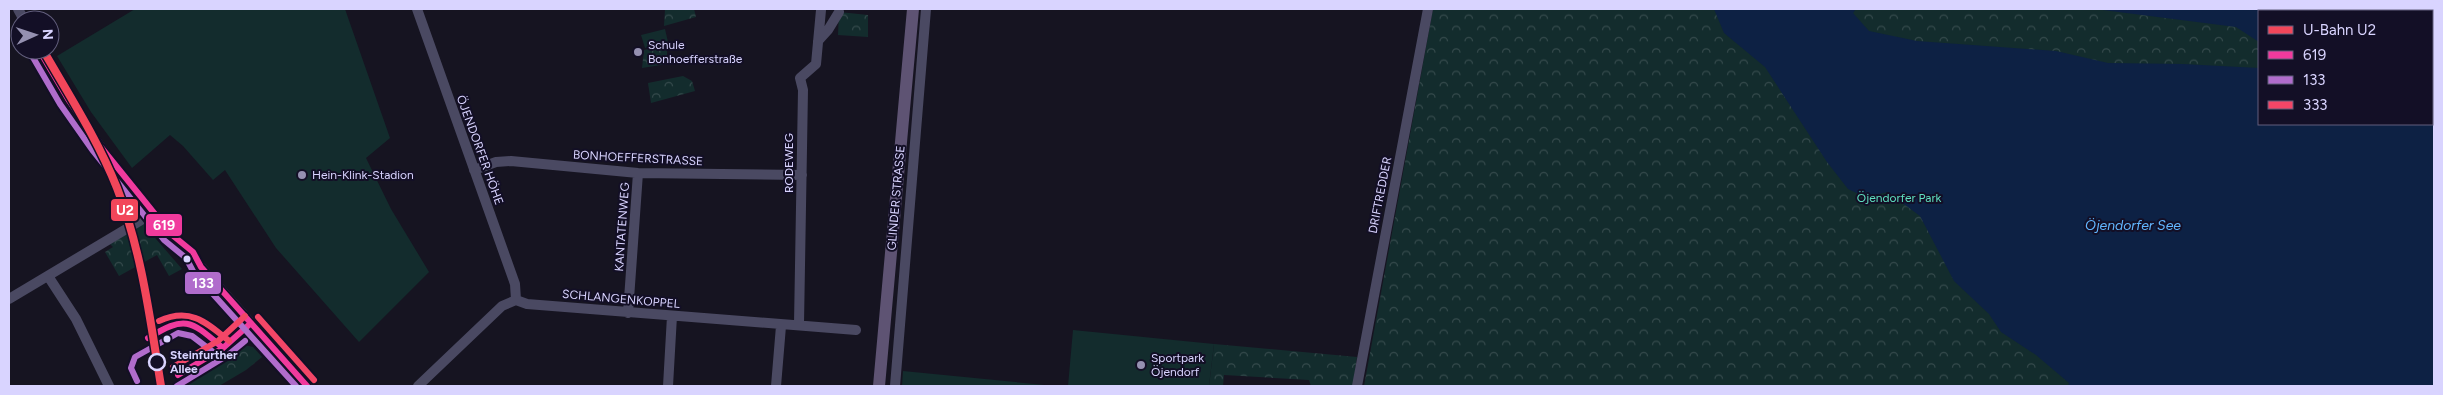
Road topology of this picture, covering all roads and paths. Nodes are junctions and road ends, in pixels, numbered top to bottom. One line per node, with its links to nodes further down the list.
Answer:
1 (417, 9): 9 (street, ÖJENDORFER HÖHE)
2 (913, 9): 26 (main road, GLINDER STRASSE)
3 (926, 9): 27 (street)
4 (1428, 9): 28 (street, DRIFTREDDER)
5 (821, 10): 7 (street, RODEWEG)
6 (839, 12): 7 (street)
7 (818, 41): 11 (street, RODEWEG)
8 (45, 60): 12 (street)
9 (474, 170): 10 (street, BONHOEFFERSTRASSE); 15 (street, ÖJENDORFER HÖHE)
10 (638, 173): 11 (street, BONHOEFFERSTRASSE); 16 (street, KANTATENWEG)
11 (802, 175): 18 (street, RODEWEG)
12 (153, 213): 13 (street); 22 (street)
13 (48, 276): 14 (street); 21 (street)
14 (9, 299)
15 (516, 300): 16 (street, SCHLANGENKOPPEL); 23 (street)
16 (628, 313): 17 (street, SCHLANGENKOPPEL)
17 (672, 316): 19 (street, SCHLANGENKOPPEL); 24 (street)
18 (799, 324): 19 (street, SCHLANGENKOPPEL); 20 (street, SCHLANGENKOPPEL)
19 (781, 326): 25 (street)
20 (856, 330)
21 (109, 386)
22 (307, 386)
23 (418, 386)
24 (668, 386)
25 (776, 386)
26 (879, 386)
27 (895, 386)
28 (1357, 386)

